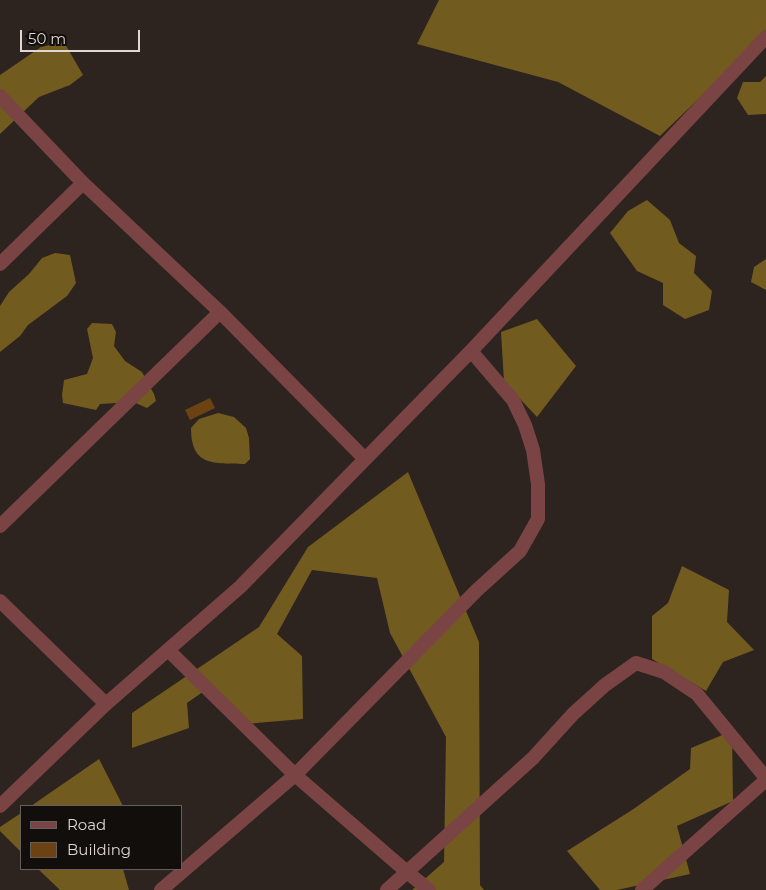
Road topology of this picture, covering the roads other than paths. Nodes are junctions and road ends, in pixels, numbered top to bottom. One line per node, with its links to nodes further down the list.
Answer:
1 (766, 37): 6 (street)
2 (0, 96): 3 (street)
3 (83, 183): 4 (street); 5 (street)
4 (0, 264)
5 (220, 312): 7 (street); 8 (street)
6 (471, 351): 7 (street); 12 (street)
7 (365, 460): 10 (street)
8 (0, 526)
9 (0, 601): 11 (street)
10 (168, 650): 11 (street); 12 (street)
11 (106, 704): 14 (street)
12 (295, 775): 15 (street); 16 (street)
13 (766, 779): 15 (street); 19 (street)
14 (0, 806)
15 (407, 872): 17 (street); 18 (street)
16 (161, 890)
17 (387, 890)
18 (429, 890)
19 (642, 890)

